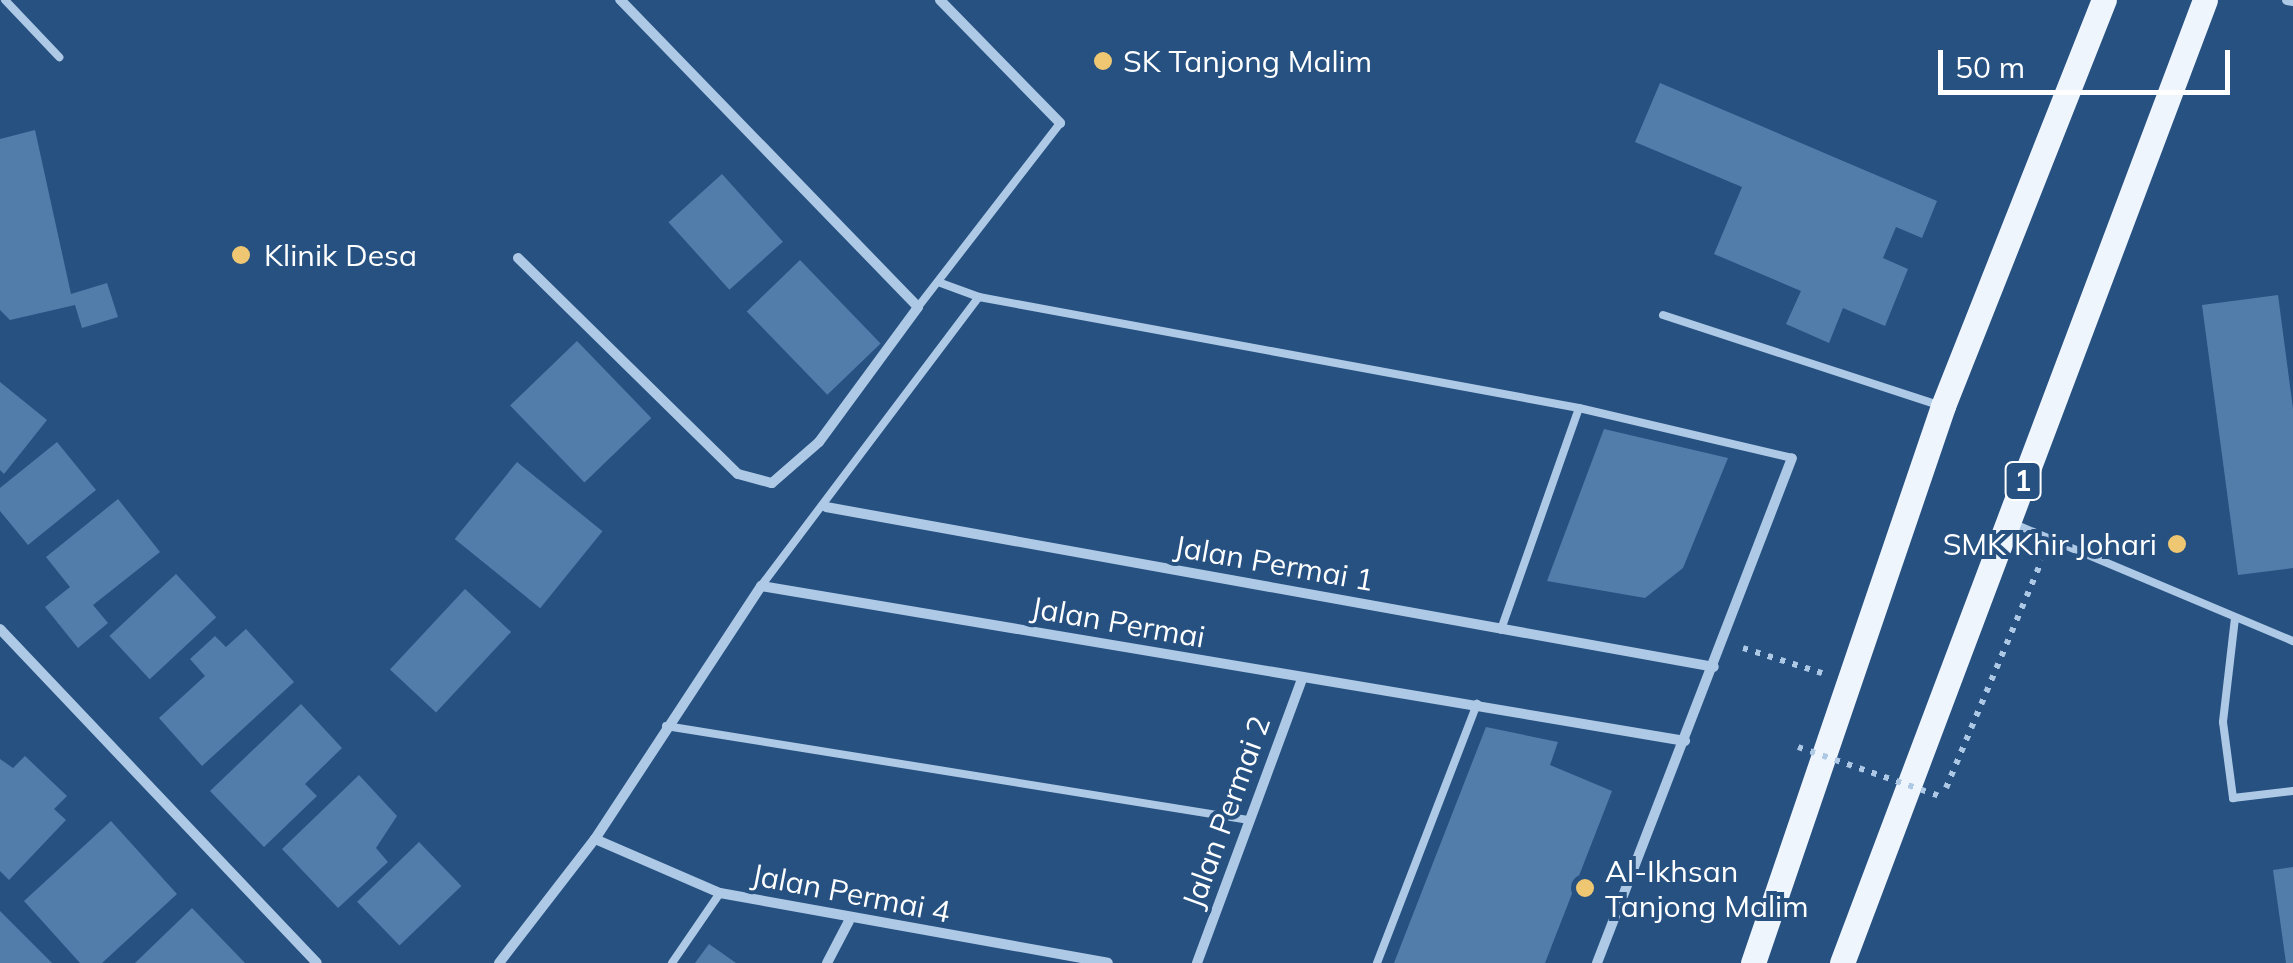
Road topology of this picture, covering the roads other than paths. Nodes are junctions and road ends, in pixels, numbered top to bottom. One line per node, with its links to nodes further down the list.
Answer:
1 (5, 0): 6 (lane)
2 (620, 0): 11 (street)
3 (940, 0): 7 (street)
4 (2104, 0): 13 (main road)
5 (2204, 0): 17 (main road, 1)
6 (59, 57)
7 (1060, 123): 9 (lane)
8 (518, 258): 11 (street)
9 (938, 282): 10 (lane); 11 (lane)
10 (979, 297): 14 (lane); 16 (lane)
11 (918, 307)
12 (1663, 315): 13 (lane)
13 (1943, 406): 41 (main road)
14 (1579, 408): 15 (lane); 21 (lane)
15 (1792, 458): 23 (street)
16 (826, 507): 18 (lane); 21 (street, Jalan Permai 1)
17 (2008, 521): 19 (lane); 42 (main road, 1)
18 (761, 586): 24 (street, Jalan Permai); 26 (street)
19 (2235, 618): 22 (lane); 28 (lane)
20 (0, 629): 33 (street)
21 (1501, 630): 23 (street, Jalan Permai 1)
22 (2293, 641)
23 (1714, 667): 27 (street)
24 (1302, 679): 25 (street, Jalan Permai); 29 (street, Jalan Permai 2)
25 (1477, 704): 27 (street, Jalan Permai); 39 (lane)
26 (665, 726): 29 (lane); 30 (street)
27 (1685, 741): 40 (street)
28 (2293, 791)
29 (1249, 820): 38 (street, Jalan Permai 2)
30 (594, 839): 31 (street, Jalan Permai 4); 34 (street)
31 (720, 892): 32 (street, Jalan Permai 4); 35 (lane)
32 (849, 922): 36 (street); 37 (street, Jalan Permai 4)
33 (317, 963)
34 (498, 963)
35 (672, 963)
36 (827, 963)
37 (1108, 963)
38 (1196, 963)
39 (1377, 963)
40 (1597, 963)
41 (1753, 963)
42 (1842, 963)

